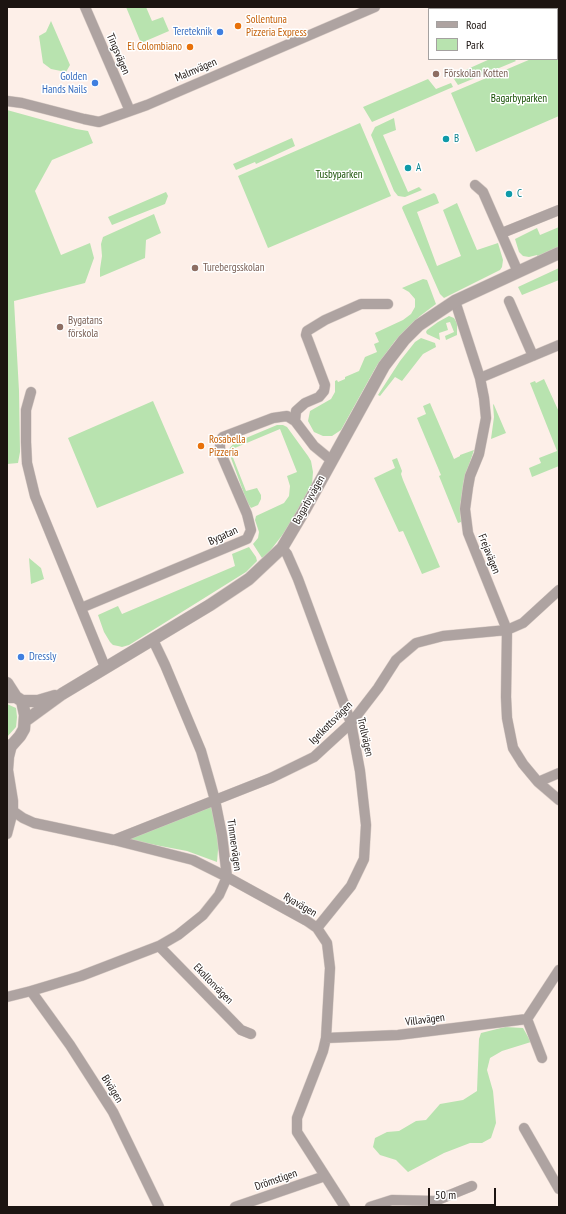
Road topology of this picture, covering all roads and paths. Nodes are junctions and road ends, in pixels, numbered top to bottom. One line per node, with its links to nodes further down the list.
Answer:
1 (84, 7): 6 (street, Tingsvägen)
2 (375, 7): 6 (street, Malmvägen)
3 (7, 95): 5 (street, Malmvägen)
4 (7, 101): 5 (street, Malmvägen)
5 (22, 103): 6 (street, Malmvägen)
6 (130, 111)
7 (475, 185): 9 (street)
8 (559, 210): 9 (street)
9 (502, 233): 11 (street)
10 (559, 253): 11 (street, Bagarbyvägen)
11 (518, 272): 12 (street, Bagarbyvägen)
12 (456, 301): 17 (street, Frejavägen); 20 (street, Bagarbyvägen)
13 (509, 301): 16 (street)
14 (388, 304): 19 (street)
15 (559, 345): 16 (street)
16 (533, 356): 17 (street)
17 (480, 378): 24 (street, Frejavägen)
18 (31, 392): 23 (street)
19 (295, 421): 20 (street); 23 (street, Bygatan)
20 (331, 460): 21 (street, Bagarbyvägen)
21 (282, 548): 25 (street, Bagarbyvägen); 31 (street, Trollvägen)
22 (559, 590): 24 (street, Igelkottsvägen)
23 (81, 608): 26 (street)
24 (507, 630): 31 (street, Igelkottsvägen); 34 (street, Frejavägen)
25 (153, 640): 26 (street, Bagarbyvägen); 35 (street, Timmervägen)
26 (105, 667): 28 (street, Bagarbyvägen)
27 (7, 683): 29 (street)
28 (62, 694): 29 (street, Bagarbyvägen); 30 (street, Bagarbyvägen)
29 (15, 698): 30 (street)
30 (25, 721): 32 (street)
31 (351, 723): 35 (street, Igelkottsvägen); 42 (street, Trollvägen)
32 (9, 746): 38 (street)
33 (559, 773): 34 (street)
34 (538, 782): 36 (street, Frejavägen)
35 (215, 800): 40 (street, Igelkottsvägen); 41 (street, Timmervägen)
36 (559, 800)
37 (7, 801): 38 (street)
38 (13, 811): 39 (street); 40 (street, Ryavägen)
39 (7, 834)
40 (114, 840): 41 (street, Ryavägen)
41 (227, 877): 42 (street, Ryavägen); 43 (street, Timmervägen)
42 (317, 928): 49 (street, Ryavägen)
43 (160, 946): 45 (street, Timmervägen); 48 (street, Ekollonvägen)
44 (559, 970): 47 (street)
45 (31, 992): 46 (street, Timmervägen); 55 (street, Bivägen)
46 (7, 997)
47 (527, 1019): 49 (street, Villavägen); 50 (street)
48 (251, 1034)
49 (326, 1038): 52 (street, Ryavägen)
50 (542, 1058)
51 (524, 1128): 54 (street)
52 (325, 1176): 56 (street, Drömstigen); 57 (street, Ryavägen)
53 (472, 1186): 58 (street)
54 (559, 1189)
55 (159, 1207)
56 (235, 1207)
57 (345, 1207)
58 (370, 1207)

